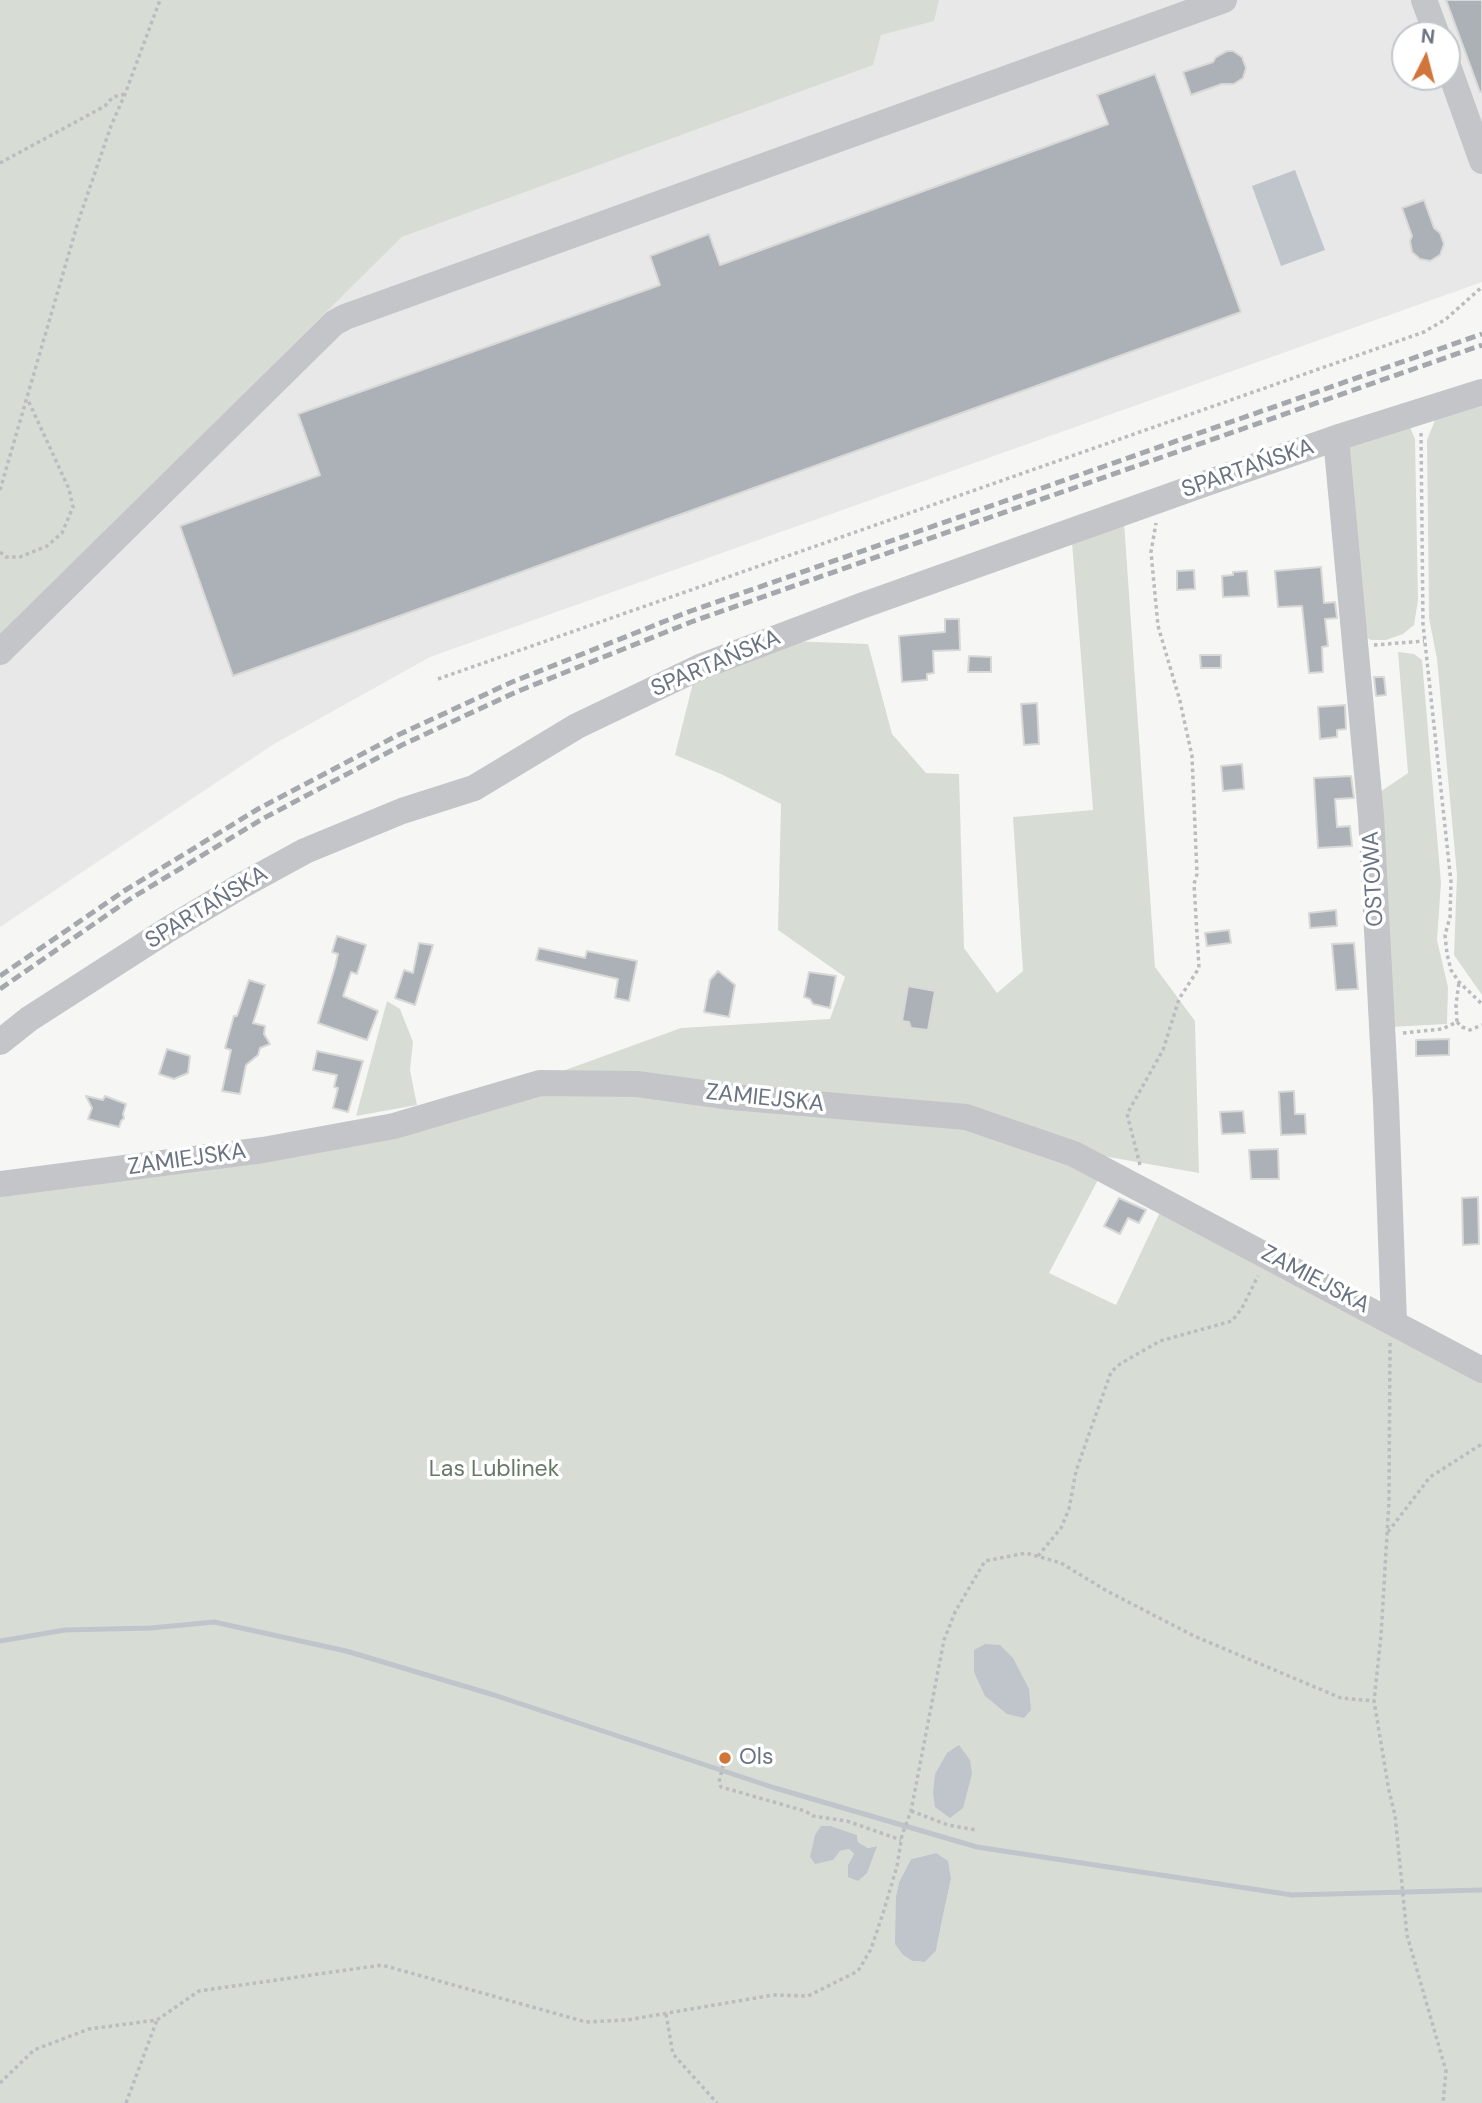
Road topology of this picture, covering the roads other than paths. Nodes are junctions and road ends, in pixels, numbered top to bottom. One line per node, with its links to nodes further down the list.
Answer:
1 (1224, 0): 8 (street)
2 (1424, 0): 3 (street)
3 (1432, 21)
4 (1457, 91): 5 (street)
5 (1482, 161)
6 (1482, 392): 7 (street, SPARTAŃSKA)
7 (1336, 438): 9 (street, SPARTAŃSKA); 11 (street, OSTOWA)
8 (0, 652)
9 (0, 1042)
10 (0, 1184): 11 (street, ZAMIEJSKA)
11 (1392, 1321): 12 (street, ZAMIEJSKA)
12 (1482, 1370)

